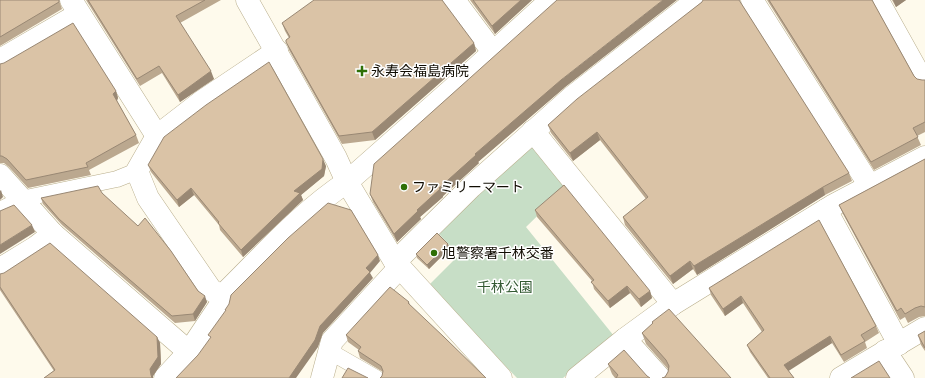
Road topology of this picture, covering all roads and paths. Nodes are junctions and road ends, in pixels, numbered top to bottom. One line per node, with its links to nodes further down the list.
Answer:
1 (247, 0): 8 (street)
2 (454, 0): 9 (street)
3 (551, 0): 9 (street)
4 (698, 0): 12 (street)
5 (752, 0): 18 (street)
6 (881, 0): 11 (lane)
7 (75, 7): 10 (street); 13 (street)
8 (277, 51): 13 (street); 17 (street)
9 (494, 52): 17 (street)
10 (0, 60)
11 (925, 79)
12 (534, 131): 23 (street); 26 (street)
13 (157, 136): 15 (street)
14 (925, 157): 18 (street)
15 (137, 171): 19 (lane); 25 (street)
16 (0, 174): 19 (street)
17 (347, 182): 23 (street); 25 (street)
18 (870, 186): 21 (street)
19 (21, 199): 20 (lane); 22 (street)
20 (0, 210)
21 (826, 210): 26 (street); 29 (street)
22 (53, 234): 24 (street); 31 (street)
23 (397, 265): 30 (street); 35 (street)
24 (0, 269)
25 (222, 300): 31 (street)
26 (673, 304): 28 (street)
27 (925, 328): 29 (street)
28 (625, 339): 36 (street); 37 (street)
29 (892, 347): 38 (street); 39 (street)
30 (329, 351): 33 (street); 34 (lane)
31 (189, 352): 32 (street)
32 (165, 378)
33 (322, 378)
34 (376, 378)
35 (501, 378)
36 (577, 378)
37 (660, 378)
38 (841, 378)
39 (903, 378)

